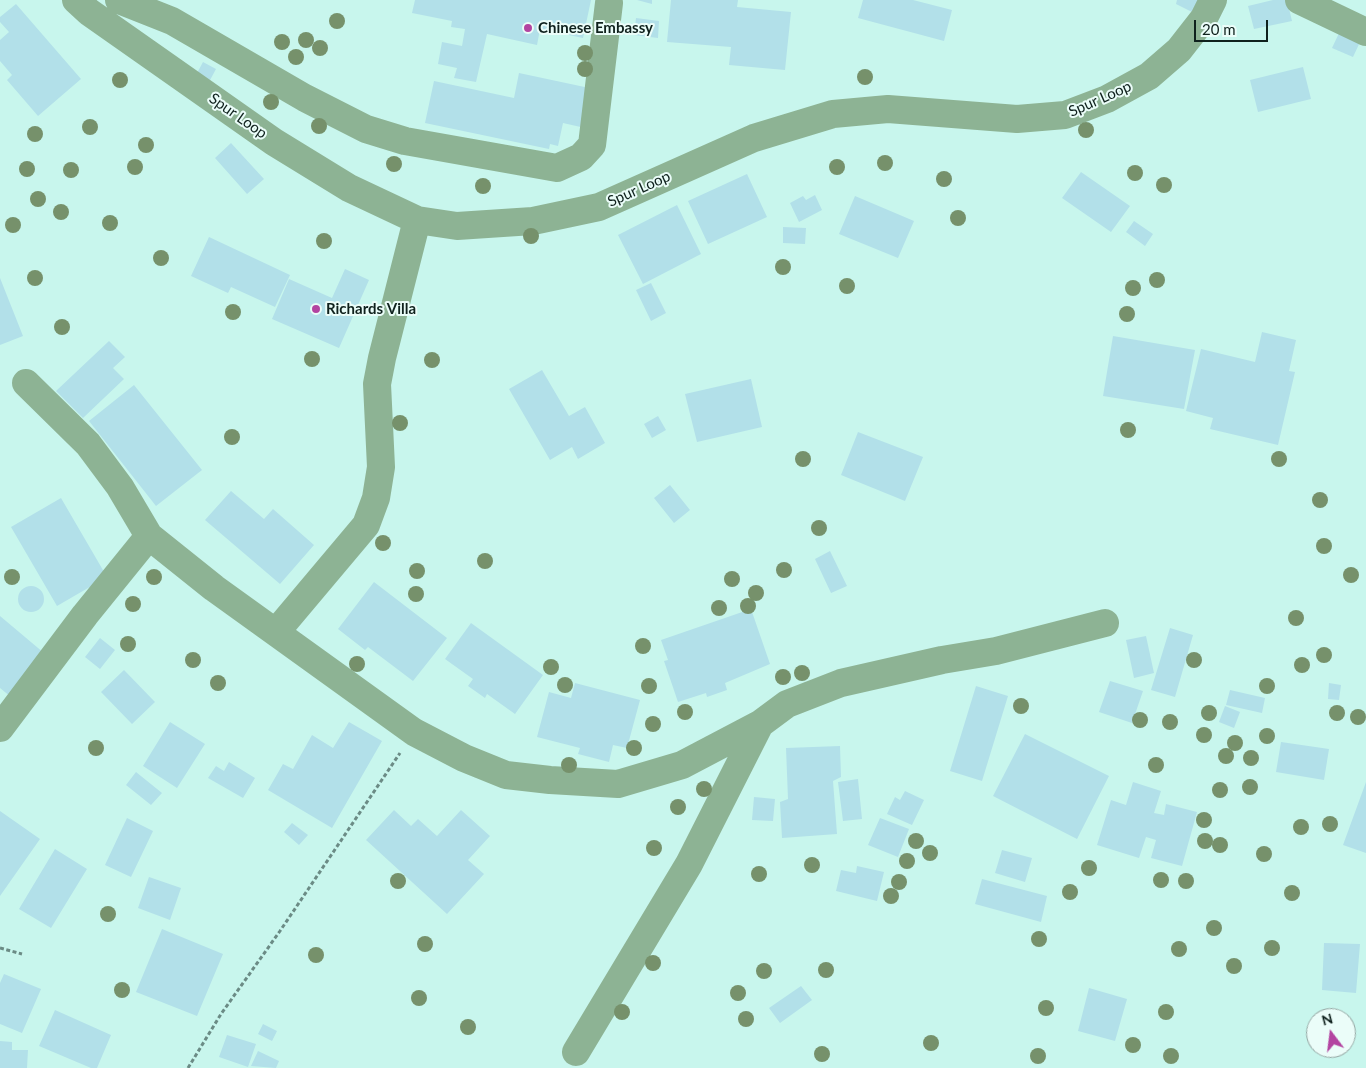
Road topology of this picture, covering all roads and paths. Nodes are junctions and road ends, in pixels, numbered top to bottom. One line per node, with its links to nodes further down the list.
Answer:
1 (76, 0): 7 (street, Spur Loop)
2 (119, 0): 5 (street)
3 (1213, 0): 7 (street, Spur Loop)
4 (1299, 0): 6 (street)
5 (609, 3)
6 (1366, 32)
7 (417, 220): 11 (street)
8 (26, 383): 9 (street)
9 (149, 536): 11 (street); 13 (street)
10 (1105, 623): 12 (street)
11 (276, 632): 14 (street)
12 (760, 724): 14 (street); 17 (street)
13 (0, 728)
14 (414, 732): 18 (path)
15 (0, 948): 16 (path)
16 (22, 954)
17 (576, 1052)
18 (188, 1068)

